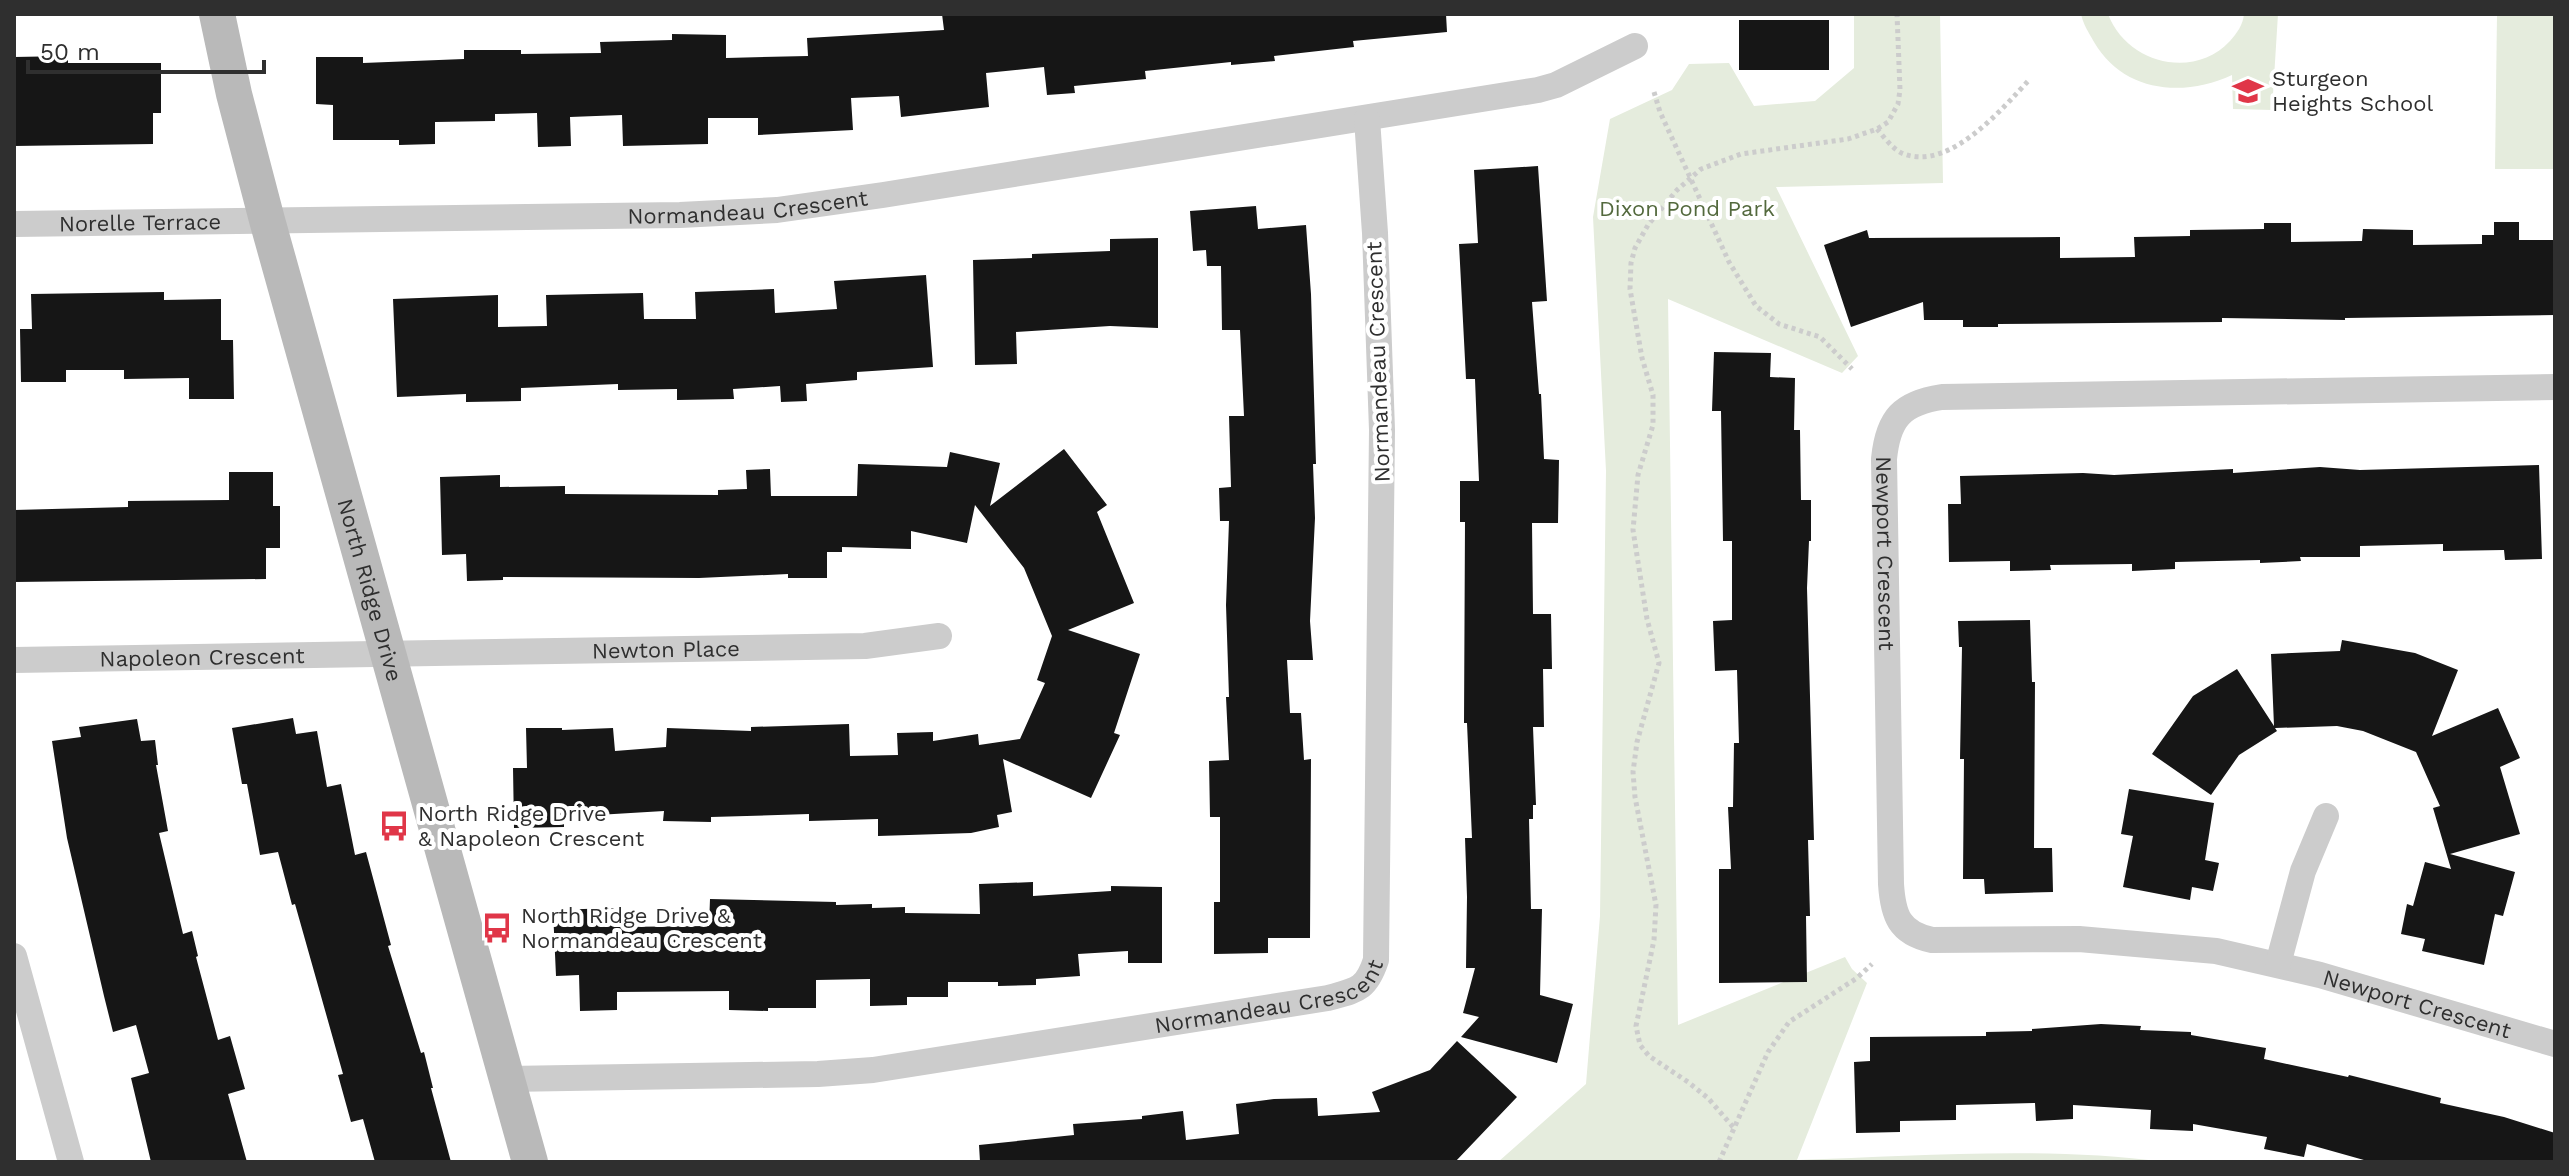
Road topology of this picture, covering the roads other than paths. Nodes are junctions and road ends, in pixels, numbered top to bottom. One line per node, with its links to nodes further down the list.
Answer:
1 (217, 14): 4 (street, North Ridge Drive)
2 (1635, 46): 3 (street, Normandeau Crescent)
3 (1367, 119): 4 (street, Normandeau Crescent); 14 (street, Normandeau Crescent)
4 (267, 220): 5 (street, Norelle Terrace); 8 (street, North Ridge Drive)
5 (14, 224)
6 (2555, 387): 12 (street, Newport Crescent)
7 (939, 636): 8 (street, Newton Place)
8 (391, 655): 9 (street, Napoleon Crescent); 14 (street, North Ridge Drive)
9 (14, 660)
10 (2326, 816): 12 (street)
11 (14, 956): 15 (street)
12 (2278, 964): 13 (street, Newport Crescent)
13 (2555, 1044)
14 (507, 1079): 16 (street, North Ridge Drive)
15 (71, 1162)
16 (530, 1162)

